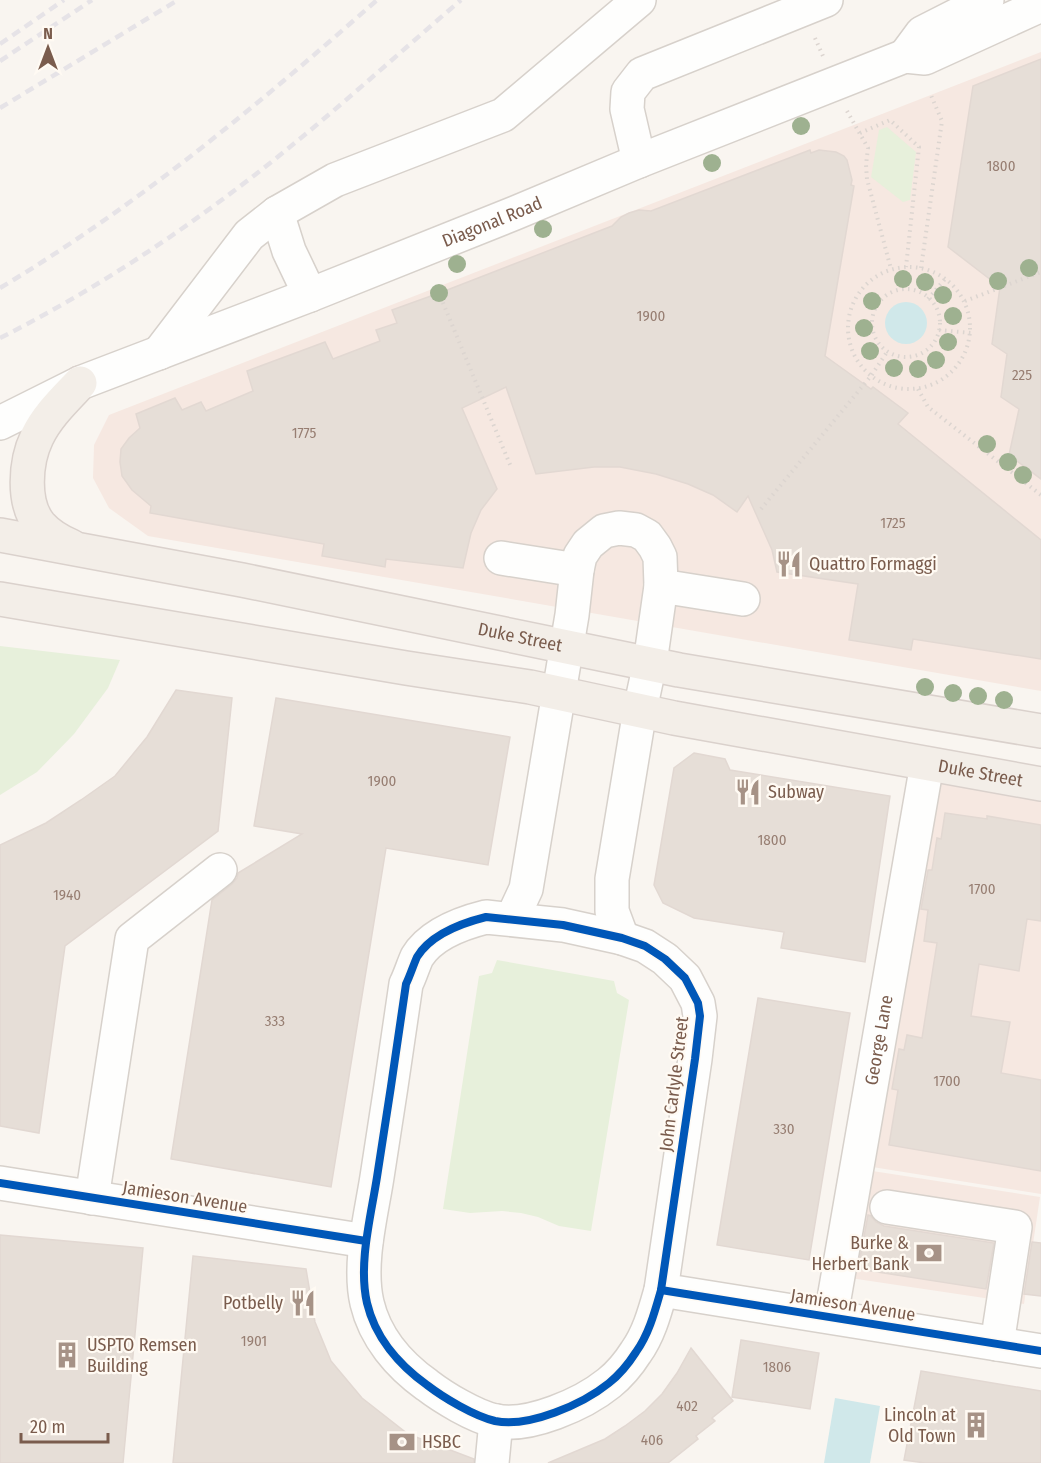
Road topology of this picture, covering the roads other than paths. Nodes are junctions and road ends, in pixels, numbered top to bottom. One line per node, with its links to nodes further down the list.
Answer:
1 (658, 0): 4 (street)
2 (826, 0): 7 (street)
3 (987, 0): 6 (street)
4 (633, 5): 8 (street)
5 (1041, 5): 6 (street, Diagonal Road)
6 (905, 56): 7 (street, Diagonal Road)
7 (639, 161): 9 (street, Diagonal Road)
8 (277, 213): 9 (street); 10 (street)
9 (310, 295): 10 (street, Diagonal Road)
10 (159, 353): 11 (street, Diagonal Road)
11 (80, 383): 12 (street, Diagonal Road); 13 (street, Diagonal Road); 15 (main road)
12 (0, 405)
13 (0, 423)
14 (0, 534): 15 (main road, Duke Street)
15 (78, 549): 21 (main road, Duke Street)
16 (501, 558): 17 (street)
17 (577, 570): 18 (street); 21 (street)
18 (661, 586): 20 (street); 22 (street)
19 (0, 598): 23 (main road, Duke Street)
20 (743, 599)
21 (566, 647): 22 (main road, Duke Street); 23 (street)
22 (650, 663): 24 (street); 25 (main road, Duke Street)
23 (558, 693): 24 (main road, Duke Street); 29 (street)
24 (640, 710): 26 (main road, Duke Street); 30 (street)
25 (1041, 731)
26 (927, 764): 27 (main road, Duke Street); 36 (street, George Lane)
27 (1041, 784)
28 (220, 870): 32 (street)
29 (512, 919): 30 (street, John Carlyle Street); 34 (street, John Carlyle Street)
30 (622, 938): 35 (street, John Carlyle Street)
31 (0, 1183): 32 (street, Jamieson Avenue)
32 (92, 1198): 34 (street, Jamieson Avenue)
33 (887, 1208): 37 (street)
34 (366, 1241): 39 (street, John Carlyle Street)
35 (661, 1290): 36 (street, Jamieson Avenue); 39 (street, John Carlyle Street)
36 (831, 1316): 37 (street, Jamieson Avenue)
37 (997, 1344): 38 (street, Jamieson Avenue)
38 (1041, 1351)
39 (496, 1421): 40 (street)
40 (492, 1463)

